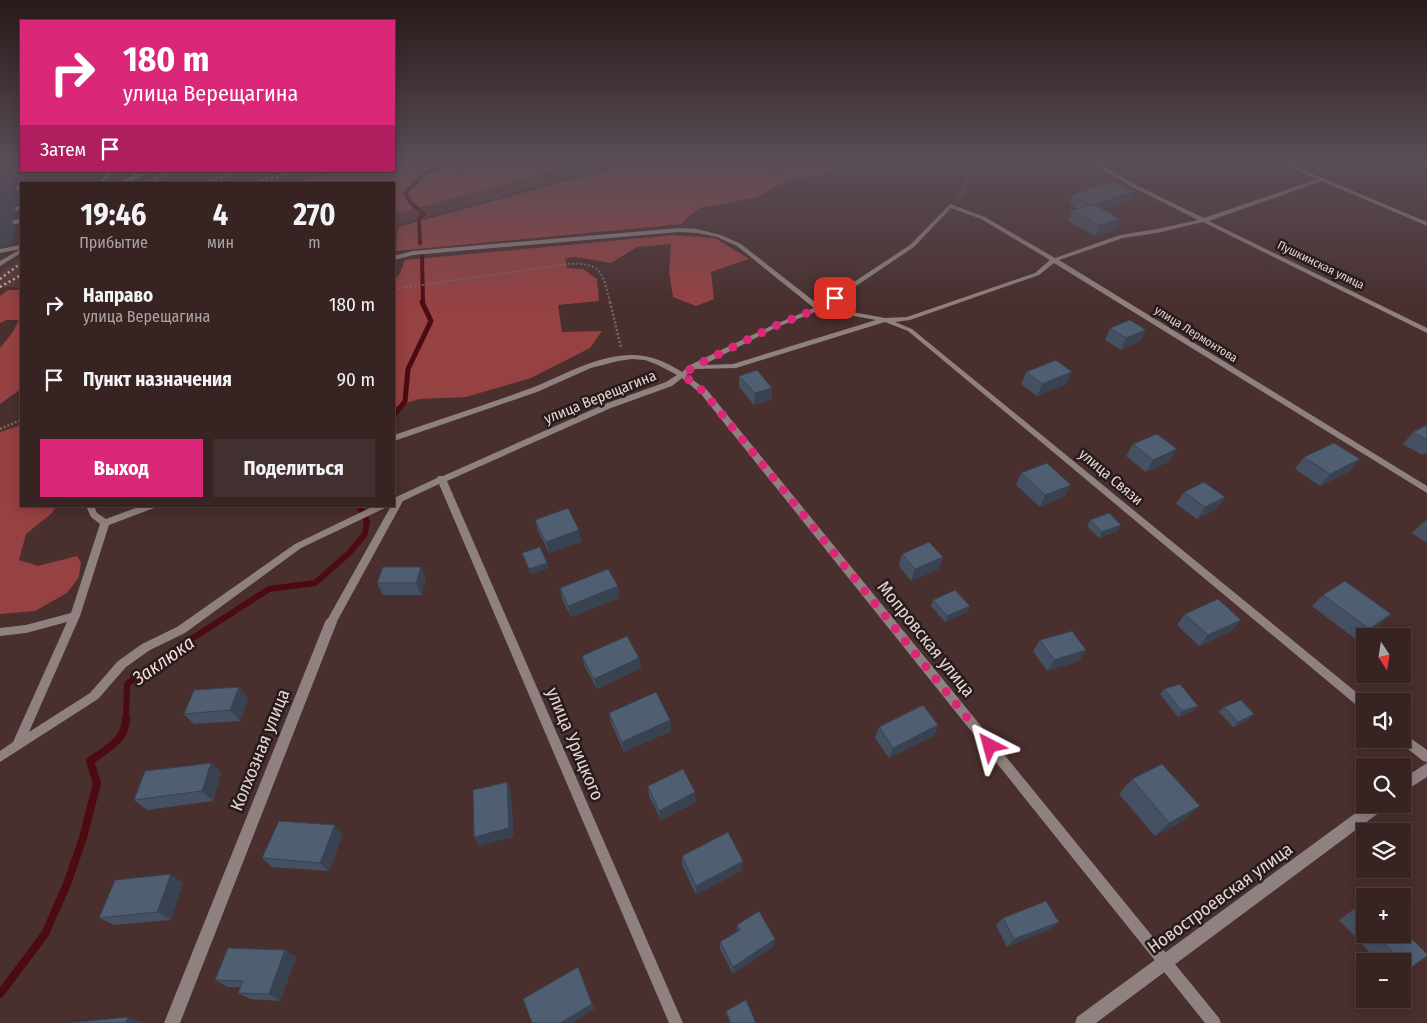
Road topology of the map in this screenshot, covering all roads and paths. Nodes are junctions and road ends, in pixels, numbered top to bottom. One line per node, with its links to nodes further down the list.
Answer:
1 (946, 210): 17 (lane, улица Верещагина)
2 (960, 210): 14 (lane, улица Лермонтова)
3 (1184, 210): 6 (lane, Пушкинская улица)
4 (1235, 210): 6 (lane)
5 (1393, 210): 8 (lane)
6 (1205, 220): 14 (lane); 19 (lane, Пушкинская улица)
7 (20, 221): 9 (street)
8 (1427, 224)
9 (0, 225)
10 (20, 247): 11 (lane)
11 (0, 251)
12 (20, 252): 15 (lane)
13 (395, 258): 17 (lane)
14 (1054, 260): 18 (lane); 27 (lane, улица Лермонтова)
15 (0, 264)
16 (395, 289): 20 (path)
17 (819, 308): 18 (lane, улица Связи); 21 (lane, улица Верещагина)
18 (885, 320): 21 (lane); 37 (lane, улица Связи)
19 (1427, 331)
20 (623, 357): 22 (lane, Мопровская улица); 25 (lane)
21 (693, 367): 22 (lane, улица Верещагина)
22 (683, 375): 26 (lane, улица Верещагина); 45 (lane, Мопровская улица)
23 (20, 420): 24 (path)
24 (0, 428)
25 (397, 436)
26 (441, 478): 28 (lane, улица Верещагина); 47 (lane, улица Урицкого)
27 (1427, 490)
28 (397, 499)
29 (90, 507): 33 (lane)
30 (147, 507): 33 (lane)
31 (393, 507): 35 (lane, Колхозная улица)
32 (379, 508): 39 (lane)
33 (105, 523): 34 (lane)
34 (75, 616): 36 (lane); 39 (lane)
35 (331, 622): 46 (street, Колхозная улица)
36 (0, 632)
37 (1356, 699)
38 (1411, 744): 41 (lane)
39 (17, 746): 40 (lane)
40 (0, 757)
41 (1427, 757)
42 (1427, 769): 43 (street)
43 (1411, 781)
44 (1368, 813): 45 (street, Новостроевская улица)
45 (1165, 962): 48 (street, Новостроевская улица); 49 (lane, Мопровская улица)
46 (172, 1023)
47 (676, 1023)
48 (1083, 1023)
49 (1214, 1023)

